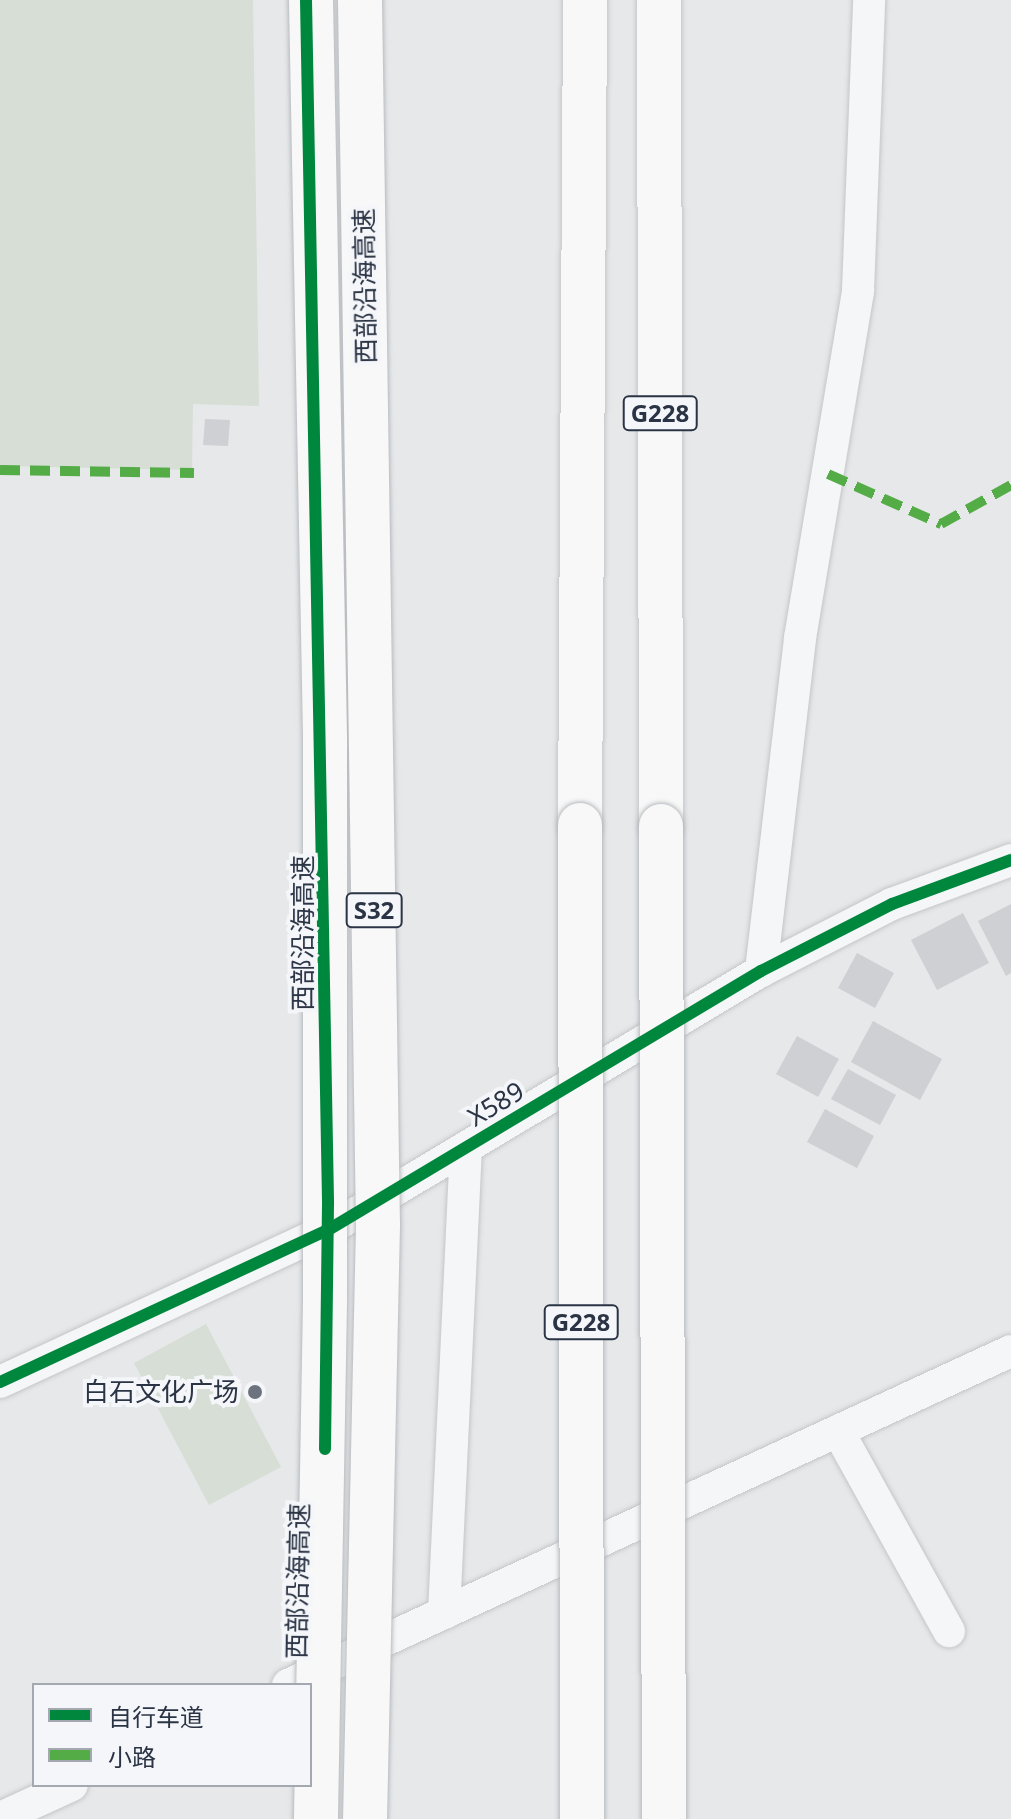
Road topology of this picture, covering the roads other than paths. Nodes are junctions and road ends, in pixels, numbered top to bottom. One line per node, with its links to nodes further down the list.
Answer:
1 (309, 0): 9 (street); 19 (highway, 西部沿海高速 / S32, bridge)
2 (360, 0): 20 (highway, 西部沿海高速 / S32, bridge)
3 (585, 0): 21 (highway, G228, bridge)
4 (659, 0): 22 (highway, G228, bridge)
5 (869, 0): 7 (street)
6 (1011, 860): 7 (street, X589 / X589)
7 (761, 971): 8 (street, X589 / X589)
8 (466, 1148): 9 (street, X589 / X589); 14 (street)
9 (328, 1230): 11 (street, X589 / X589); 13 (street)
10 (1011, 1351): 12 (street)
11 (0, 1382)
12 (838, 1431): 14 (street); 15 (street)
13 (325, 1449)
14 (444, 1613): 16 (street)
15 (949, 1631)
16 (292, 1683)
17 (68, 1787): 18 (street)
18 (0, 1818)
19 (316, 1819)
20 (365, 1819)
21 (582, 1819)
22 (664, 1819)

